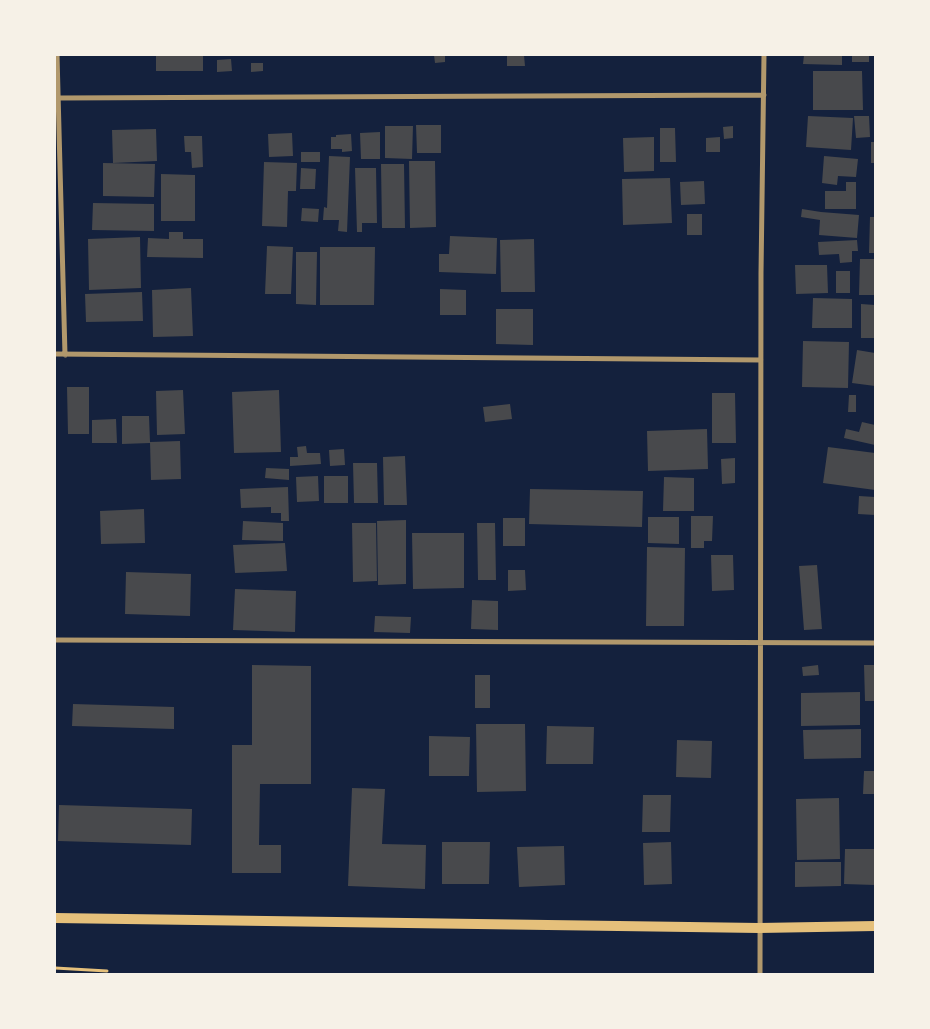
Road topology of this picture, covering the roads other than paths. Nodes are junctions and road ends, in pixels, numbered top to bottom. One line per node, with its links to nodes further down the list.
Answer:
1 (57, 55): 4 (street)
2 (764, 55): 3 (street)
3 (764, 95): 4 (street); 7 (street)
4 (59, 98): 6 (street)
5 (55, 354): 6 (street)
6 (65, 354): 7 (street)
7 (761, 360): 10 (street)
8 (55, 640): 10 (street)
9 (875, 642): 10 (street)
10 (760, 643): 13 (street)
11 (55, 918): 13 (main road)
12 (875, 926): 13 (main road)
13 (760, 928): 14 (street)
14 (760, 974)

